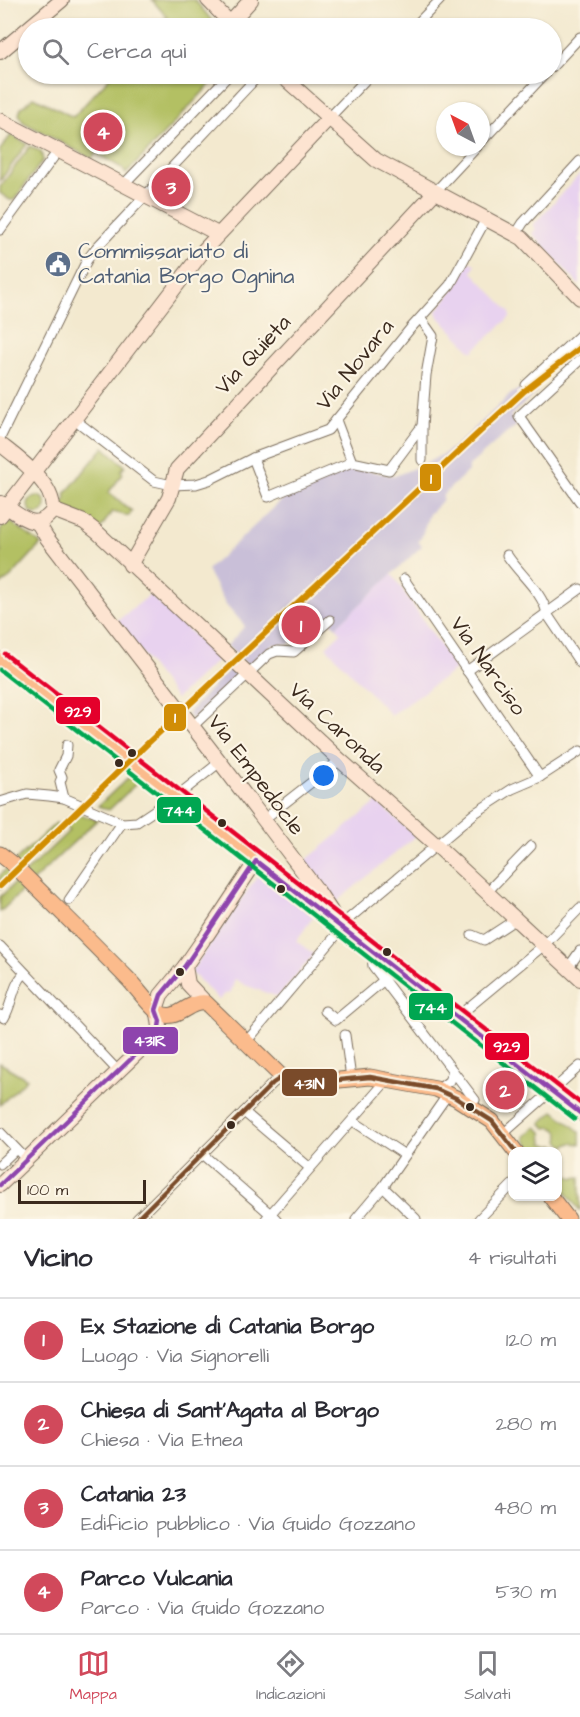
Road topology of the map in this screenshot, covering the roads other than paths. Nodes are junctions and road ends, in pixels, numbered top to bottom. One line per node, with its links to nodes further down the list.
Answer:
1 (62, 0): 5 (main road)
2 (208, 0): 6 (main road)
3 (251, 0): 7 (main road)
4 (440, 0): 8 (street)
5 (41, 18)
6 (225, 18)
7 (238, 18)
8 (423, 18)
9 (18, 37): 11 (main road)
10 (580, 37): 12 (street)
11 (0, 52)
12 (562, 56)
13 (220, 84): 24 (street)
14 (250, 84): 26 (street)
15 (292, 84): 18 (main road)
16 (361, 84): 18 (street)
17 (536, 84): 20 (street)
18 (330, 117): 25 (main road); 29 (main road)
19 (0, 120): 21 (main road)
20 (490, 132)
21 (58, 151): 24 (main road); 28 (street)
22 (469, 156): 25 (street)
23 (580, 161): 30 (street)
24 (123, 185): 26 (main road)
25 (435, 192): 27 (main road); 47 (main road, Via Quieta)
26 (143, 196): 29 (main road); 41 (street)
27 (486, 219): 30 (main road); 32 (street, Via Novara)
28 (0, 230)
29 (218, 234): 38 (main road)
30 (516, 234): 31 (main road)
31 (580, 298)
32 (421, 319): 39 (street, Via Novara); 40 (street)
33 (580, 335): 35 (street)
34 (580, 360): 37 (street)
35 (535, 377): 36 (street); 37 (street)
36 (526, 385)
37 (547, 390): 48 (street)
38 (74, 419): 46 (main road); 47 (street)
39 (336, 420): 43 (street, Via Novara); 45 (street)
40 (422, 426): 44 (street); 45 (street)
41 (0, 438)
42 (0, 444): 46 (main road)
43 (253, 458): 45 (street); 47 (street, Via Novara)
44 (422, 460)
45 (352, 462)
46 (34, 471): 49 (main road); 50 (main road)
47 (172, 485): 53 (main road, Via Quieta)
48 (578, 495)
49 (2, 508): 51 (main road)
50 (58, 512): 51 (main road); 53 (main road, Via Caronda)
51 (38, 523): 62 (main road, Via Empedocle)
52 (507, 555): 56 (street)
53 (130, 565): 61 (main road, Via Caronda)
54 (404, 579): 60 (street, Via Narciso)
55 (580, 590): 56 (street)
56 (547, 614): 59 (street); 60 (street)
57 (330, 620): 61 (street)
58 (0, 660): 68 (main road)
59 (580, 663)
60 (467, 671): 67 (street, Via Narciso)
61 (248, 674): 62 (street); 65 (main road, Via Caronda)
62 (193, 726): 66 (main road, Via Empedocle)
63 (67, 746): 69 (street)
64 (580, 751): 67 (street)
65 (340, 760): 71 (street); 73 (main road, Via Caronda)
66 (220, 762): 68 (street); 71 (main road, Via Empedocle)
67 (540, 777): 73 (street)
68 (175, 796): 72 (street); 76 (main road)
69 (64, 798): 70 (street); 72 (street)
70 (0, 802)
71 (263, 820): 81 (main road, Via Empedocle)
72 (122, 823): 78 (street)
73 (436, 845): 77 (main road, Via Caronda); 81 (street)
74 (531, 846): 77 (street)
75 (0, 854): 93 (main road)
76 (256, 861): 81 (main road); 87 (main road)
77 (487, 892): 80 (main road, Via Caronda)
78 (69, 900)
79 (580, 908): 83 (street)
80 (516, 919): 82 (street); 83 (main road, Via Caronda)
81 (340, 926): 85 (main road); 98 (street)
82 (472, 935)
83 (544, 945): 88 (main road, Via Caronda); 96 (street)
84 (0, 946): 89 (street)
85 (371, 949): 91 (street); 96 (main road)
86 (580, 951): 88 (street)
87 (185, 966): 92 (main road); 93 (main road)
88 (568, 968): 90 (main road, Via Caronda)
89 (25, 973): 95 (street); 100 (street)
90 (580, 979)
91 (384, 980): 94 (street); 101 (street)
92 (206, 1003): 93 (main road); 98 (main road)
93 (157, 1011): 100 (main road)
94 (325, 1011)
95 (0, 1016)
96 (457, 1017): 105 (main road)
97 (345, 1035): 103 (street)
98 (246, 1042): 102 (main road)
99 (580, 1066): 105 (street)
100 (118, 1071): 117 (main road)
101 (453, 1071): 106 (street); 107 (street)
102 (282, 1077): 103 (main road); 108 (street)
103 (351, 1078): 104 (main road)
104 (388, 1079): 106 (main road); 110 (street)
105 (549, 1089): 109 (main road); 111 (street)
106 (442, 1092): 107 (main road); 116 (street)
107 (470, 1107): 111 (main road)
108 (244, 1112): 115 (street); 119 (street)
109 (580, 1113)
110 (353, 1120): 116 (street); 119 (street)
111 (498, 1128): 113 (main road)
112 (2, 1136): 114 (street)
113 (512, 1147)
114 (16, 1149): 117 (street); 118 (street)
115 (202, 1154): 124 (street); 125 (street)
116 (405, 1155): 121 (street)
117 (26, 1159): 120 (main road)
118 (0, 1164)
119 (310, 1168): 124 (street)
120 (0, 1185)
121 (383, 1187): 126 (street); 127 (street)
122 (508, 1190): 128 (street)
123 (553, 1201): 129 (main road)
124 (271, 1217)
125 (137, 1219)
126 (356, 1219)
127 (416, 1219)
128 (479, 1219)
129 (568, 1219)

